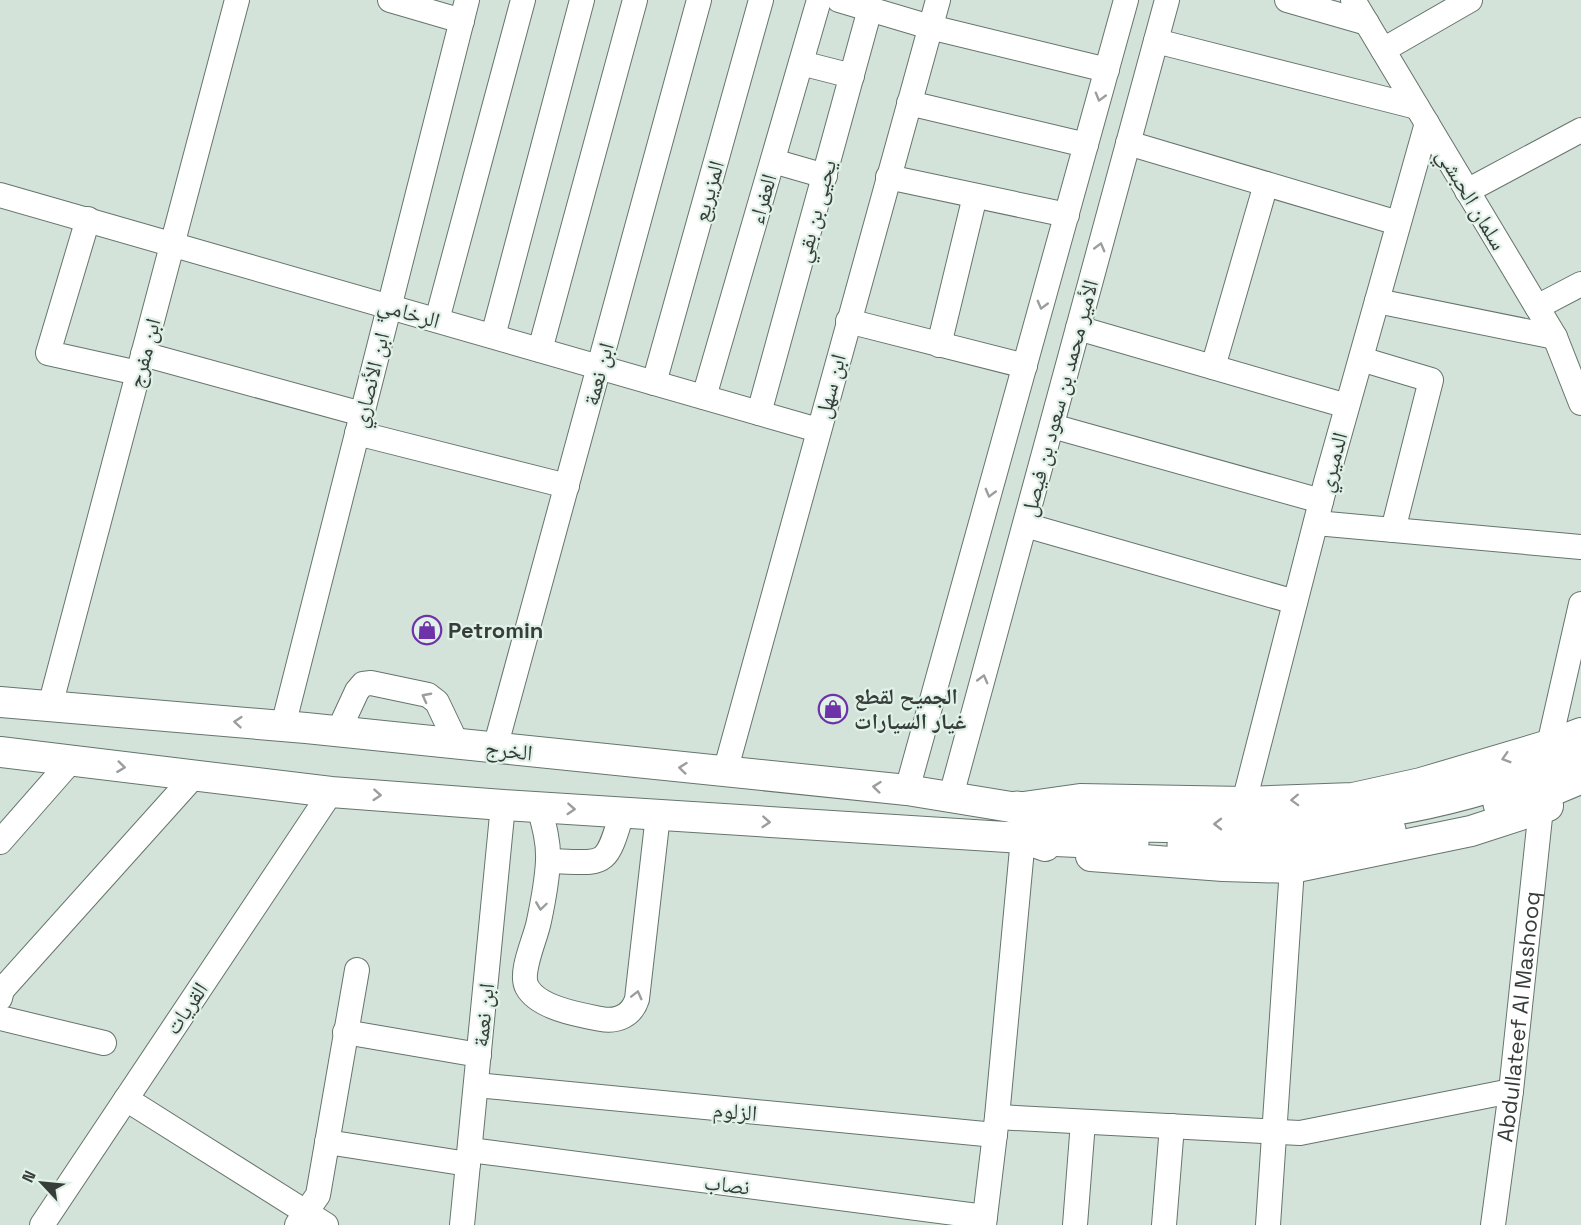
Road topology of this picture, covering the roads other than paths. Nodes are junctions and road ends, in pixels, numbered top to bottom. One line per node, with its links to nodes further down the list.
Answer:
1 (237, 0): 40 (street, ابن مفرج)
2 (390, 0): 17 (street)
3 (523, 0): 45 (street)
4 (582, 0): 48 (street)
5 (635, 0): 51 (street)
6 (699, 0): 55 (street, ابن نعمة)
7 (761, 0): 57 (street, المزيريع)
8 (819, 0): 22 (street, العفراء)
9 (839, 0): 16 (street)
10 (938, 0): 19 (street, ابن سهل)
11 (1126, 0): 23 (street, الأمير محمد بن سعود بن فيصل)
12 (1167, 0): 20 (street, الأمير محمد بن سعود بن فيصل)
13 (1287, 0): 18 (street)
14 (1353, 0): 18 (street, سلمان الحبشي)
15 (1470, 0): 21 (street)
16 (870, 9): 19 (street); 24 (street, يحيى بن بقي)
17 (465, 11): 43 (street, ابن الأنصاري)
18 (1367, 23): 21 (street, سلمان الحبشي)
19 (930, 27): 23 (street); 25 (street, ابن سهل)
20 (1156, 41): 26 (street); 28 (street, الأمير محمد بن سعود بن فيصل)
21 (1383, 50): 26 (street, سلمان الحبشي)
22 (801, 63): 24 (street); 30 (street, العفراء)
23 (1107, 70): 29 (street, الأمير محمد بن سعود بن فيصل, one-way to 29)
24 (852, 76): 31 (street, يحيى بن بقي)
25 (909, 103): 29 (street); 32 (street, ابن سهل)
26 (1422, 115): 34 (street, سلمان الحبشي); 39 (street, الدميري)
27 (1581, 130): 34 (street)
28 (1128, 143): 33 (street); 47 (street, الأمير محمد بن سعود بن فيصل, one-way to 28)
29 (1086, 144): 37 (street, الأمير محمد بن سعود بن فيصل)
30 (773, 161): 31 (street); 58 (street, العفراء)
31 (825, 176): 61 (street, يحيى بن بقي)
32 (888, 177): 36 (street); 46 (street, ابن سهل)
33 (1266, 184): 39 (street); 56 (street)
34 (1467, 191): 44 (street, سلمان الحبشي)
35 (0, 195): 38 (street, الرخامي)
36 (975, 196): 37 (street); 50 (street)
37 (1067, 214): 54 (street, الأمير محمد بن سعود بن فيصل, one-way to 54)
38 (88, 219): 40 (street, الرخامي); 53 (street)
39 (1398, 223): 42 (street, الدميري)
40 (173, 243): 43 (street, الرخامي); 53 (street, ابن مفرج)
41 (1581, 284): 44 (street)
42 (1377, 301): 49 (street); 52 (street, الدميري)
43 (389, 306): 45 (street, الرخامي); 62 (street, ابن الأنصاري)
44 (1537, 307): 49 (street, سلمان الحبشي)
45 (437, 320): 48 (street, الرخامي)
46 (848, 321): 50 (street); 64 (street, ابن سهل)
47 (1078, 328): 56 (street); 63 (street, الأمير محمد بن سعود بن فيصل)
48 (493, 336): 51 (street, الرخامي)
49 (1555, 337): 59 (street, سلمان الحبشي)
50 (939, 345): 54 (street)
51 (540, 350): 55 (street, الرخامي)
52 (1360, 358): 60 (street, الدميري); 68 (street)
53 (141, 364): 62 (street); 73 (street, ابن مفرج)
54 (1025, 366): 86 (street, الأمير محمد بن سعود بن فيصل, one-way to 86)
55 (600, 367): 57 (street, الرخامي); 65 (street, ابن نعمة)
56 (1213, 367): 60 (street)
57 (654, 383): 58 (street, الرخامي)
58 (704, 397): 61 (street, الرخامي)
59 (1581, 403)
60 (1347, 406): 66 (street, الدميري)
61 (759, 413): 64 (street, الرخامي)
62 (359, 424): 65 (street); 74 (street, ابن الأنصاري)
63 (1052, 426): 66 (street); 67 (street, الأمير محمد بن سعود بن فيصل)
64 (818, 430): 83 (street, ابن سهل)
65 (567, 486): 79 (street, ابن نعمة)
66 (1319, 512): 68 (street); 70 (street, الدميري)
67 (1025, 525): 70 (street); 89 (street, الأمير محمد بن سعود بن فيصل, one-way to 67)
68 (1393, 530): 69 (street)
69 (1581, 547)
70 (1295, 602): 90 (street, الدميري)
71 (1581, 604): 78 (street)
72 (0, 702): 73 (main road, الخرج)
73 (50, 706): 74 (main road, الخرج, one-way to 73)
74 (284, 726): 75 (main road, الخرج)
75 (338, 732): 77 (main road, الخرج); 77 (street, one-way to 75)
76 (1581, 733): 78 (main road)
77 (457, 744): 79 (main road, الخرج)
78 (1549, 746): 90 (main road, one-way to 90)
79 (495, 748): 83 (main road, الخرج, one-way to 79)
80 (1581, 750): 97 (highway, one-way to 97)
81 (0, 752): 82 (main road)
82 (71, 761): 84 (main road, one-way to 84); 98 (street)
83 (725, 772): 86 (main road, الخرج, one-way to 83)
84 (195, 776): 87 (main road); 102 (street)
85 (1581, 777): 97 (highway)
86 (907, 790): 89 (main road, الخرج)
87 (332, 792): 91 (main road, one-way to 91); 109 (street, القريات)
88 (1581, 794): 93 (main road)
89 (951, 796): 96 (main road, الخرج)
90 (1244, 802): 96 (main road)
91 (503, 805): 92 (main road); 106 (street, ابن نعمة)
92 (538, 807): 94 (main road, one-way to 94); 99 (street)
93 (1542, 808): 100 (main road); 108 (street, Abdullateef Al Mashooq)
94 (622, 813): 95 (main road); 99 (street)
95 (658, 815): 96 (main road, one-way to 96); 99 (street, one-way to 95)
96 (1020, 823): 97 (highway); 100 (main road); 111 (street)
97 (1141, 834)
98 (0, 842)
99 (548, 861)
100 (1292, 868): 113 (street)
101 (357, 970): 104 (street)
102 (0, 998)
103 (0, 1018): 105 (street)
104 (345, 1032): 106 (street); 114 (street)
105 (104, 1043)
106 (479, 1055): 107 (street, ابن نعمة)
107 (476, 1084): 111 (street, الزلوم); 115 (street, ابن نعمة)
108 (1510, 1091): 113 (street, الزلوم); 124 (street, Abdullateef Al Mashooq)
109 (126, 1099): 116 (street); 118 (street, القريات)
110 (1083, 1122): 111 (street, الزلوم); 112 (street, الزلوم); 121 (street)
111 (996, 1126): 117 (street)
112 (1172, 1126): 113 (street, الزلوم); 122 (street)
113 (1274, 1132): 123 (street)
114 (327, 1142): 115 (street, نصاب); 116 (street)
115 (469, 1157): 117 (street, نصاب); 120 (street, ابن نعمة)
116 (301, 1218): 119 (street)
117 (984, 1221)
118 (42, 1225)
119 (327, 1225)
120 (463, 1225)
121 (1075, 1225)
122 (1164, 1225)
123 (1268, 1225)
124 (1493, 1225)

